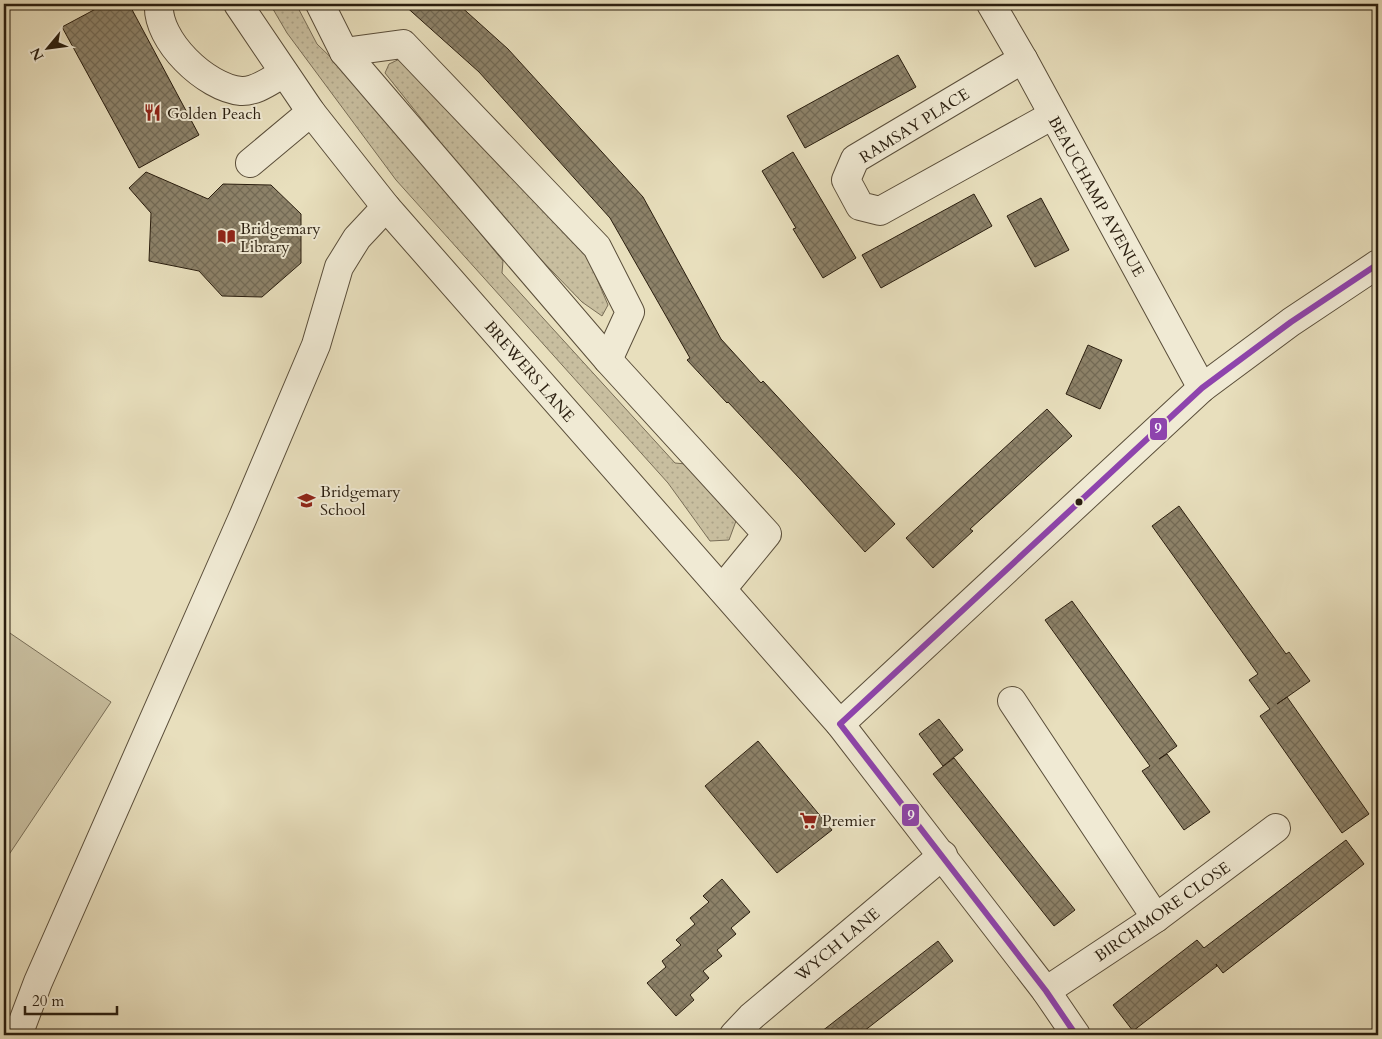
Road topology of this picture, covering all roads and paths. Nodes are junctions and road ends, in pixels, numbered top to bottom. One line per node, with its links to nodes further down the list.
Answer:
1 (159, 4): 7 (street)
2 (238, 4): 7 (street, BREWERS LANE)
3 (320, 4): 5 (street)
4 (991, 4): 6 (street, BEAUCHAMP AVENUE)
5 (344, 52): 13 (street); 13 (street)
6 (1023, 59): 9 (street, BEAUCHAMP AVENUE); 9 (street, RAMSAY PLACE)
7 (284, 73): 8 (street, BREWERS LANE)
8 (311, 112): 10 (street); 11 (street, BREWERS LANE)
9 (1053, 115): 14 (street, BEAUCHAMP AVENUE)
10 (250, 163)
11 (386, 207): 15 (street, BREWERS LANE); 22 (street)
12 (1378, 264): 14 (street)
13 (608, 360): 15 (street)
14 (1202, 388): 17 (street)
15 (722, 590): 17 (street, BREWERS LANE)
16 (1012, 701): 20 (street)
17 (840, 724): 19 (street, BREWERS LANE)
18 (1276, 828): 20 (street, BIRCHMORE CLOSE)
19 (943, 856): 21 (street, BREWERS LANE); 23 (street, WYCH LANE)
20 (1156, 918): 21 (street, BIRCHMORE CLOSE)
21 (1046, 991): 24 (street, BREWERS LANE)
22 (18, 1035)
23 (734, 1035)
24 (1076, 1035)

